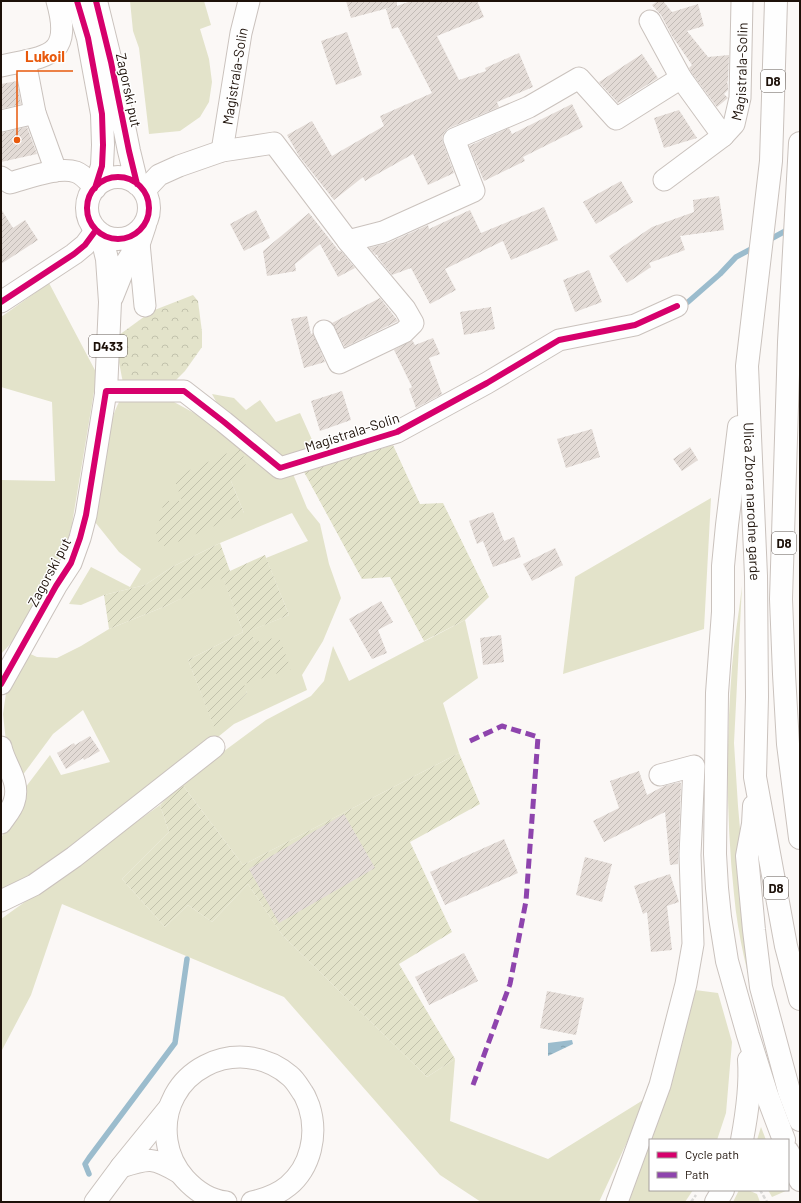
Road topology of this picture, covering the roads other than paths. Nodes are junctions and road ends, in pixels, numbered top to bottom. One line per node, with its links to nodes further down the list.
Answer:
1 (57, 1): 8 (street)
2 (77, 1): 20 (main road, D433)
3 (96, 1): 19 (main road, Zagorski put / D433)
4 (249, 1): 14 (street, Magistrala-Solin)
5 (742, 1): 13 (street, Magistrala-Solin)
6 (776, 1): 31 (main road, Ulica Zbora narodne garde / D8)
7 (650, 21): 10 (street)
8 (24, 61): 9 (street); 11 (street)
9 (1, 66)
10 (681, 78): 13 (street); 23 (street)
11 (35, 113): 12 (street); 16 (street)
12 (1, 121)
13 (723, 136): 18 (street, Magistrala-Solin)
14 (222, 151): 19 (street); 23 (street)
15 (800, 152): 30 (main road, Ulica Zbora narodne garde / D8)
16 (56, 171): 17 (street); 20 (street)
17 (1, 177)
18 (664, 180)
19 (141, 187): 20 (main road); 21 (main road, D433)
20 (95, 188): 22 (main road, D433)
21 (147, 221): 22 (main road); 24 (main road, Zagorski put / D433)
22 (99, 232): 25 (street); 26 (main road, Zagorski put / D433)
23 (348, 241): 29 (street)
24 (139, 243): 26 (main road, Zagorski put / D433); 27 (street, Zagorski put)
25 (1, 302)
26 (110, 302): 32 (main road, Zagorski put / D433)
27 (145, 306)
28 (677, 306): 32 (street, Magistrala-Solin)
29 (324, 331)
30 (790, 342): 33 (main road); 40 (main road, Ulica Zbora narodne garde / D8)
31 (747, 366): 38 (main road, Ulica Zbora narodne garde / D8); 43 (main road)
32 (106, 391): 34 (street, Zagorski put)
33 (800, 486)
34 (1, 684)
35 (1, 747): 39 (street)
36 (214, 747): 41 (street)
37 (660, 775): 56 (street)
38 (755, 777): 42 (main road, Ulica Zbora narodne garde / D8); 45 (main road)
39 (1, 823)
40 (800, 838)
41 (1, 902)
42 (800, 999)
43 (748, 1035): 46 (main road); 47 (main road)
44 (170, 1107): 49 (street); 50 (street); 55 (street)
45 (800, 1120)
46 (742, 1139)
47 (784, 1139)
48 (789, 1154): 51 (main road)
49 (121, 1166): 50 (street); 53 (street)
50 (178, 1172): 54 (street)
51 (800, 1180)
52 (722, 1191): 57 (main road)
53 (95, 1202)
54 (226, 1202)
55 (252, 1202)
56 (617, 1202)
57 (716, 1202)

